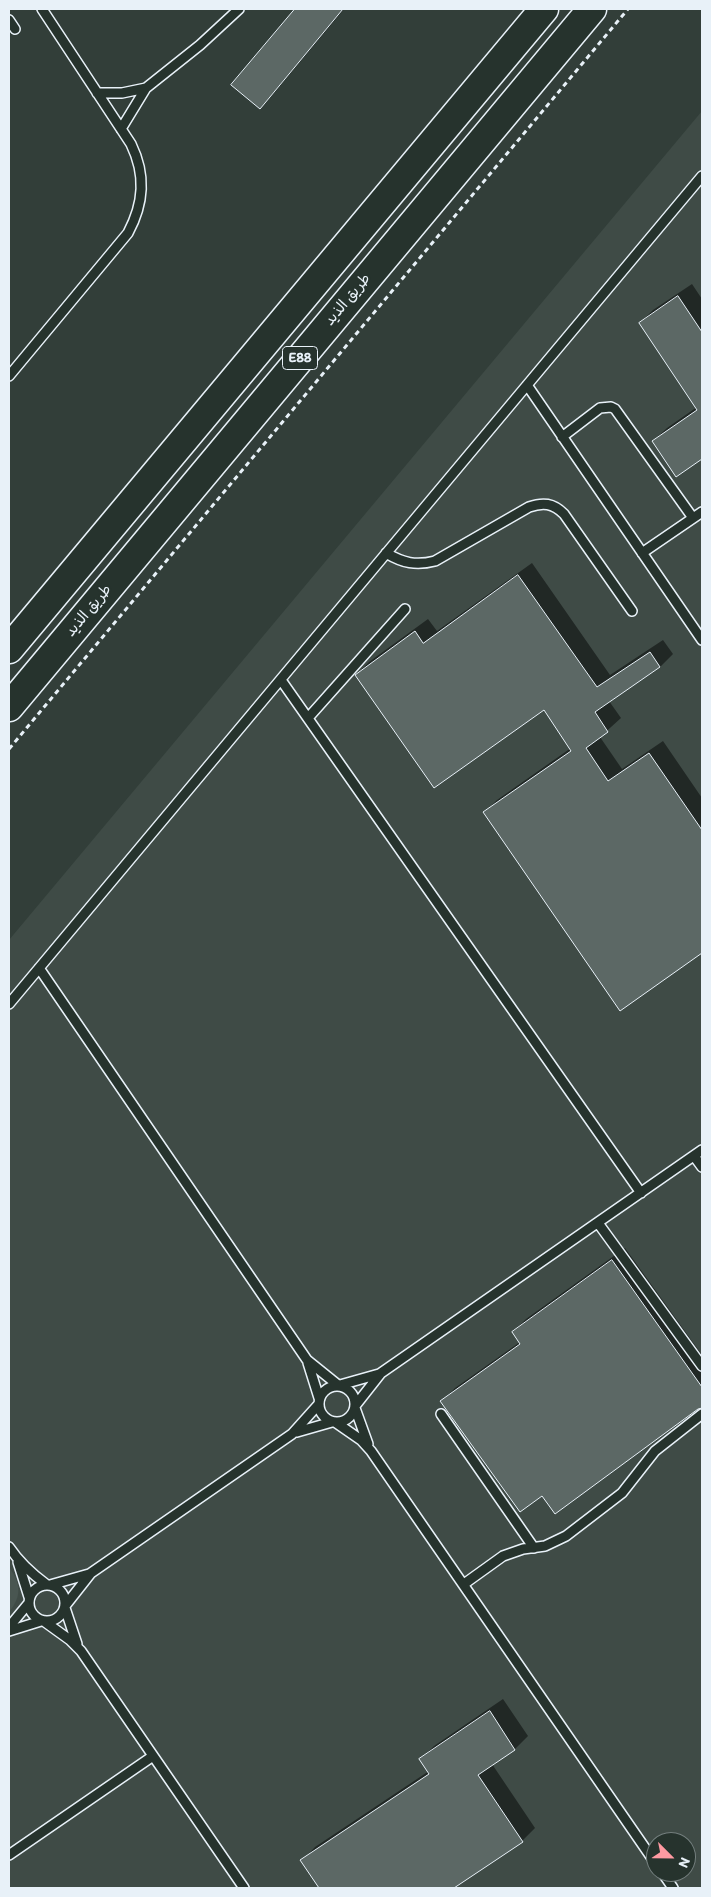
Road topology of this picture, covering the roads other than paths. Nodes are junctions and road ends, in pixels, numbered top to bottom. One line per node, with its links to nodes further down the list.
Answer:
1 (42, 9): 8 (lane)
2 (239, 9): 7 (lane)
3 (544, 9): 21 (highway, E88)
4 (592, 9): 23 (highway, طريق الذيد / E88)
5 (9, 20): 6 (lane)
6 (15, 29)
7 (146, 88): 8 (lane); 9 (lane)
8 (97, 93): 9 (lane)
9 (121, 129): 11 (lane)
10 (702, 176): 12 (lane)
11 (9, 376)
12 (527, 386): 13 (lane); 16 (lane)
13 (562, 437): 15 (lane); 17 (lane)
14 (702, 512): 15 (lane)
15 (694, 518): 17 (lane)
16 (386, 553): 19 (lane); 22 (lane)
17 (642, 553): 20 (lane)
18 (404, 609): 24 (lane)
19 (632, 611)
20 (702, 640)
21 (9, 649)
22 (281, 680): 24 (lane); 25 (lane)
23 (9, 707)
24 (308, 718): 29 (lane)
25 (39, 968): 26 (lane); 31 (lane)
26 (9, 1004)
27 (698, 1153): 28 (lane); 29 (lane)
28 (702, 1167)
29 (641, 1193): 30 (lane)
30 (598, 1223): 32 (lane); 33 (lane)
31 (307, 1360): 34 (lane); 35 (lane)
32 (702, 1366)
33 (381, 1373): 34 (lane); 36 (lane)
34 (339, 1385): 35 (lane); 36 (lane)
35 (319, 1401): 39 (lane); 40 (lane)
36 (355, 1407): 39 (lane); 41 (lane)
37 (441, 1414): 43 (lane)
38 (702, 1414): 43 (lane)
39 (334, 1422): 40 (lane); 41 (lane)
40 (292, 1434): 45 (lane)
41 (371, 1451): 46 (lane)
42 (9, 1547): 44 (lane)
43 (534, 1548): 46 (lane)
44 (17, 1559): 47 (lane); 48 (lane)
45 (91, 1573): 47 (lane); 49 (lane)
46 (464, 1584): 55 (lane)
47 (49, 1585): 48 (lane); 49 (lane)
48 (28, 1601): 50 (lane); 51 (lane)
49 (65, 1607): 50 (lane); 53 (lane)
50 (43, 1621): 52 (lane); 53 (lane)
51 (9, 1627)
52 (9, 1631)
53 (80, 1651): 54 (lane)
54 (153, 1756): 56 (lane); 57 (lane)
55 (646, 1849)
56 (9, 1855)
57 (244, 1888)

